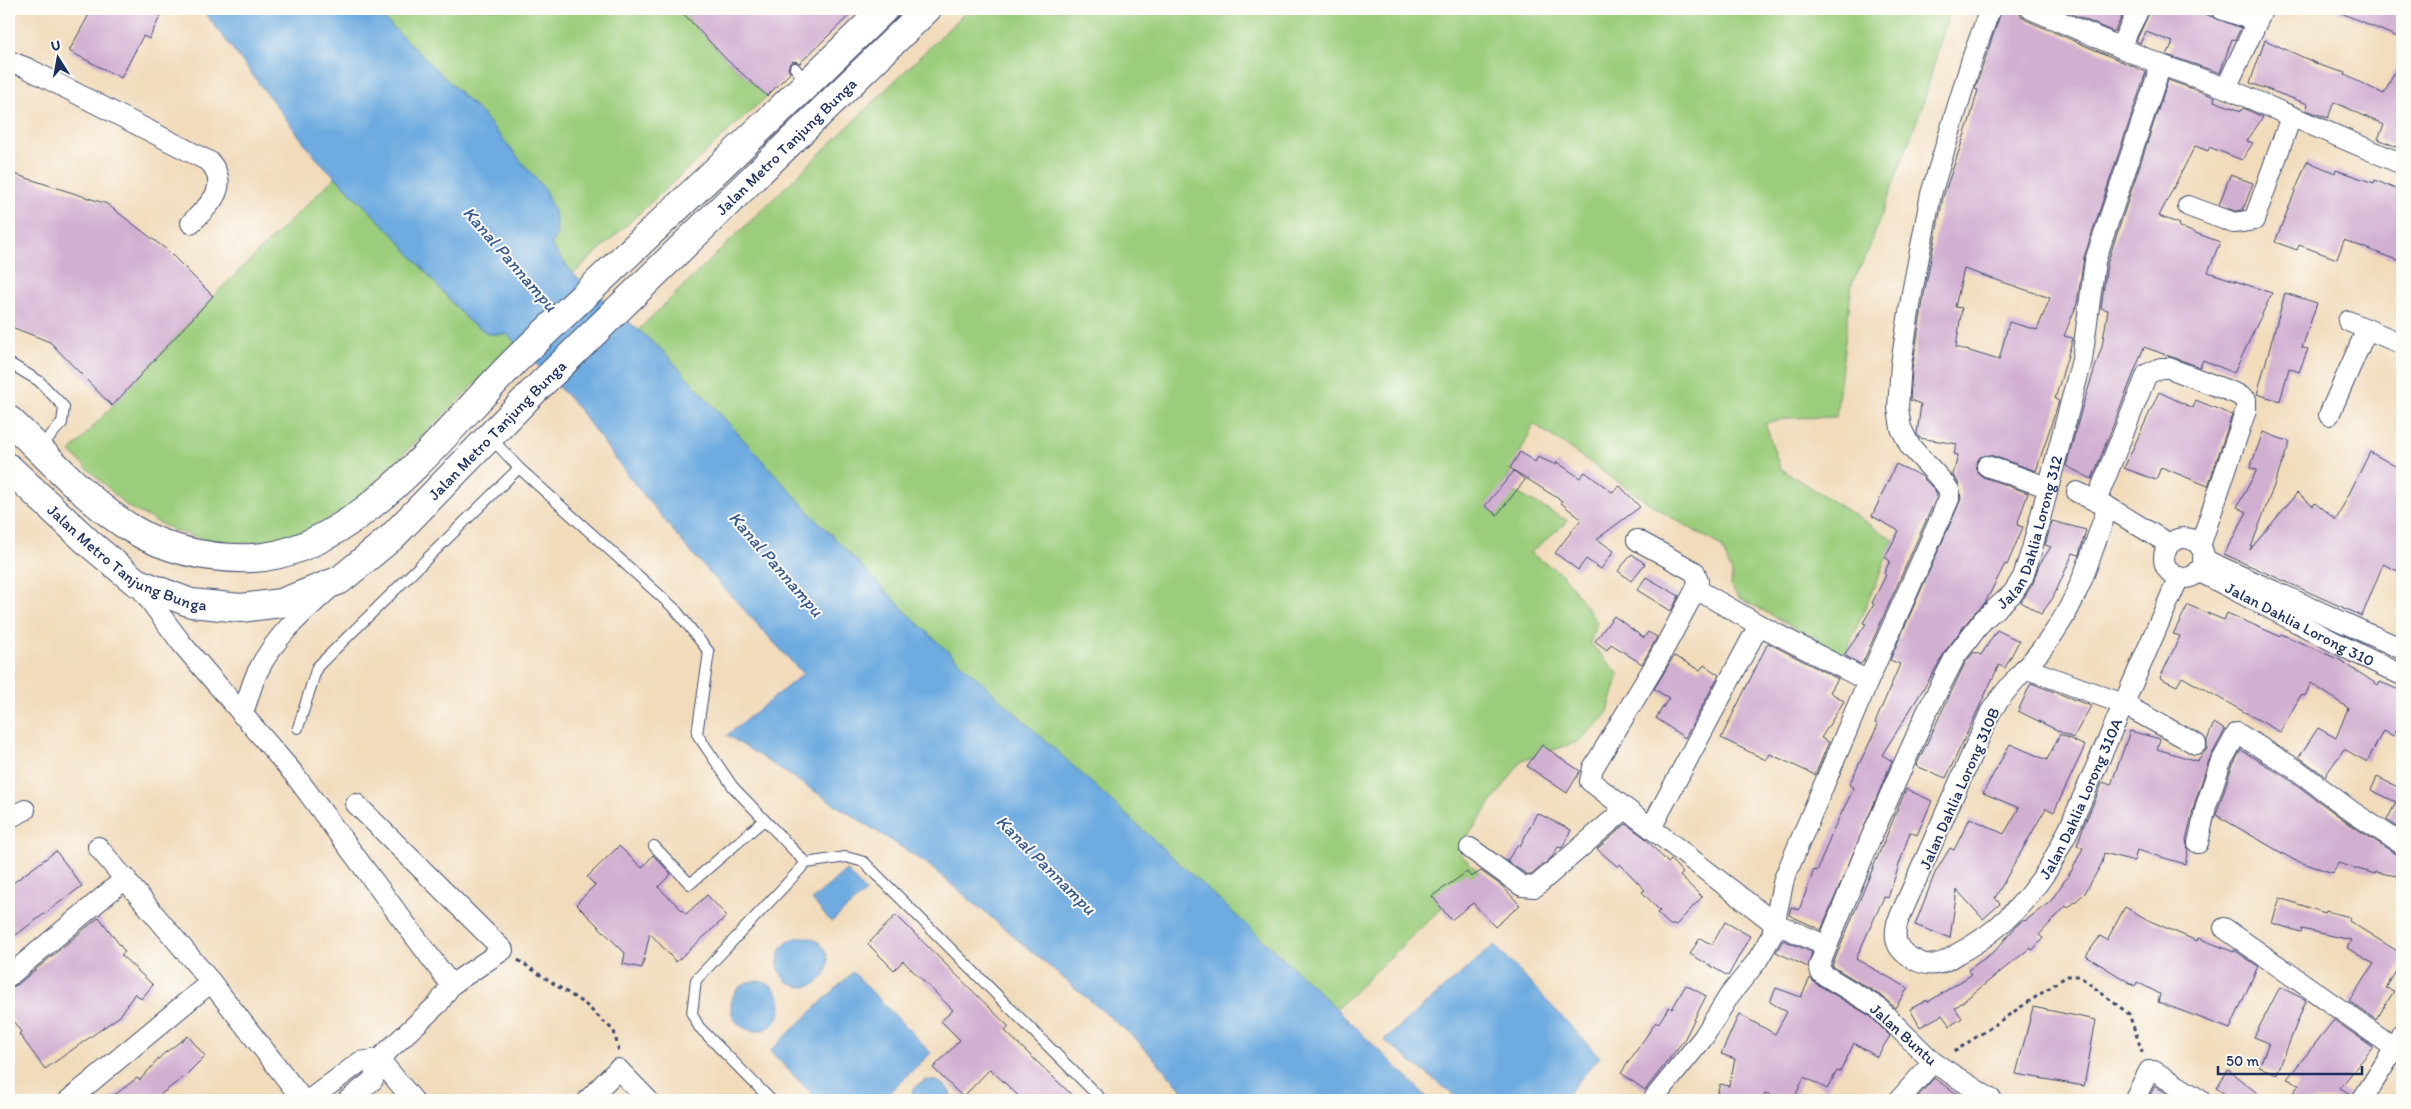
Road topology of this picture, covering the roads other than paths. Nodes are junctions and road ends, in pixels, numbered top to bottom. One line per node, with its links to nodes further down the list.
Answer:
1 (884, 9): 23 (main road, Jalan Metro Tanjung Bunga)
2 (927, 9): 22 (main road, Jalan Metro Tanjung Bunga)
3 (1990, 9): 43 (street)
4 (2031, 9): 8 (street)
5 (2139, 9): 8 (street)
6 (2221, 9): 7 (street)
7 (2259, 15): 11 (street)
8 (2120, 47): 10 (street)
9 (9, 61): 15 (street)
10 (2161, 66): 11 (street); 27 (street, Jalan Dahlia Lorong 312)
11 (2226, 88): 12 (street)
12 (2291, 117): 13 (street); 14 (street)
13 (2402, 164)
14 (2188, 206)
15 (191, 223)
16 (2348, 321): 17 (street)
17 (2367, 329): 18 (street); 20 (street)
18 (2402, 344)
19 (9, 363): 23 (lane)
20 (2329, 415)
21 (9, 420): 23 (main road, Jalan Metro Tanjung Bunga)
22 (490, 437): 26 (lane); 34 (main road, Jalan Metro Tanjung Bunga)
23 (38, 448)
24 (1987, 466): 27 (street)
25 (9, 468): 35 (main road, Jalan Metro Tanjung Bunga)
26 (519, 468): 46 (lane); 50 (lane)
27 (2047, 487): 61 (street, Jalan Dahlia Lorong 312)
28 (2077, 492): 29 (street)
29 (2102, 504): 31 (street); 32 (street, Jalan Dahlia Lorong 310B); 41 (street, Jalan Dahlia Lorong 310B)
30 (1637, 540): 36 (street)
31 (2169, 544): 32 (street); 33 (street)
32 (2200, 559): 33 (street); 38 (street, Jalan Dahlia Lorong 310); 39 (street, Jalan Dahlia Lorong 310)
33 (2179, 577): 44 (street, Jalan Dahlia Lorong 310A)
34 (340, 580): 35 (main road, Jalan Metro Tanjung Bunga); 45 (street)
35 (136, 582): 45 (street)
36 (1696, 589): 37 (street); 49 (street)
37 (1759, 625): 43 (street); 51 (street)
38 (2357, 629): 39 (street); 40 (street, Jalan Dahlia Lorong 310)
39 (2346, 648): 42 (street, Jalan Dahlia Lorong 310)
40 (2402, 650)
41 (2025, 668): 44 (street); 62 (street, Jalan Dahlia Lorong 310B)
42 (2402, 675)
43 (1868, 681): 59 (street)
44 (2123, 704): 47 (street); 62 (street, Jalan Dahlia Lorong 310A)
45 (242, 715): 66 (street)
46 (298, 728)
47 (2196, 744)
48 (356, 804): 66 (street)
49 (1625, 809): 51 (street); 56 (street)
50 (764, 820): 54 (lane); 57 (lane)
51 (1651, 828): 59 (street)
52 (2198, 843): 53 (street)
53 (2402, 844)
54 (654, 846)
55 (98, 847): 58 (street)
56 (1470, 848)
57 (806, 863): 78 (lane); 79 (lane)
58 (126, 878): 64 (street); 65 (street)
59 (1774, 923): 61 (street); 70 (street)
60 (2224, 928): 67 (street)
61 (1827, 946): 63 (street, Jalan Dahlia Lorong 312)
62 (1921, 963)
63 (1819, 966): 69 (street, Jalan Buntu)
64 (9, 976)
65 (211, 982): 71 (street); 72 (street)
66 (451, 985): 68 (street)
67 (2400, 1045): 84 (street)
68 (379, 1060): 73 (street); 74 (street); 75 (street)
69 (1934, 1061): 80 (street); 81 (street, Jalan Buntu)
70 (1655, 1096)
71 (69, 1100)
72 (303, 1100)
73 (309, 1100)
74 (348, 1100)
75 (413, 1100)
76 (588, 1100): 77 (street)
77 (648, 1100)
78 (771, 1100)
79 (1102, 1100)
80 (1900, 1100)
81 (1992, 1100)
82 (2134, 1100): 83 (street)
83 (2200, 1100)
84 (2362, 1100)

